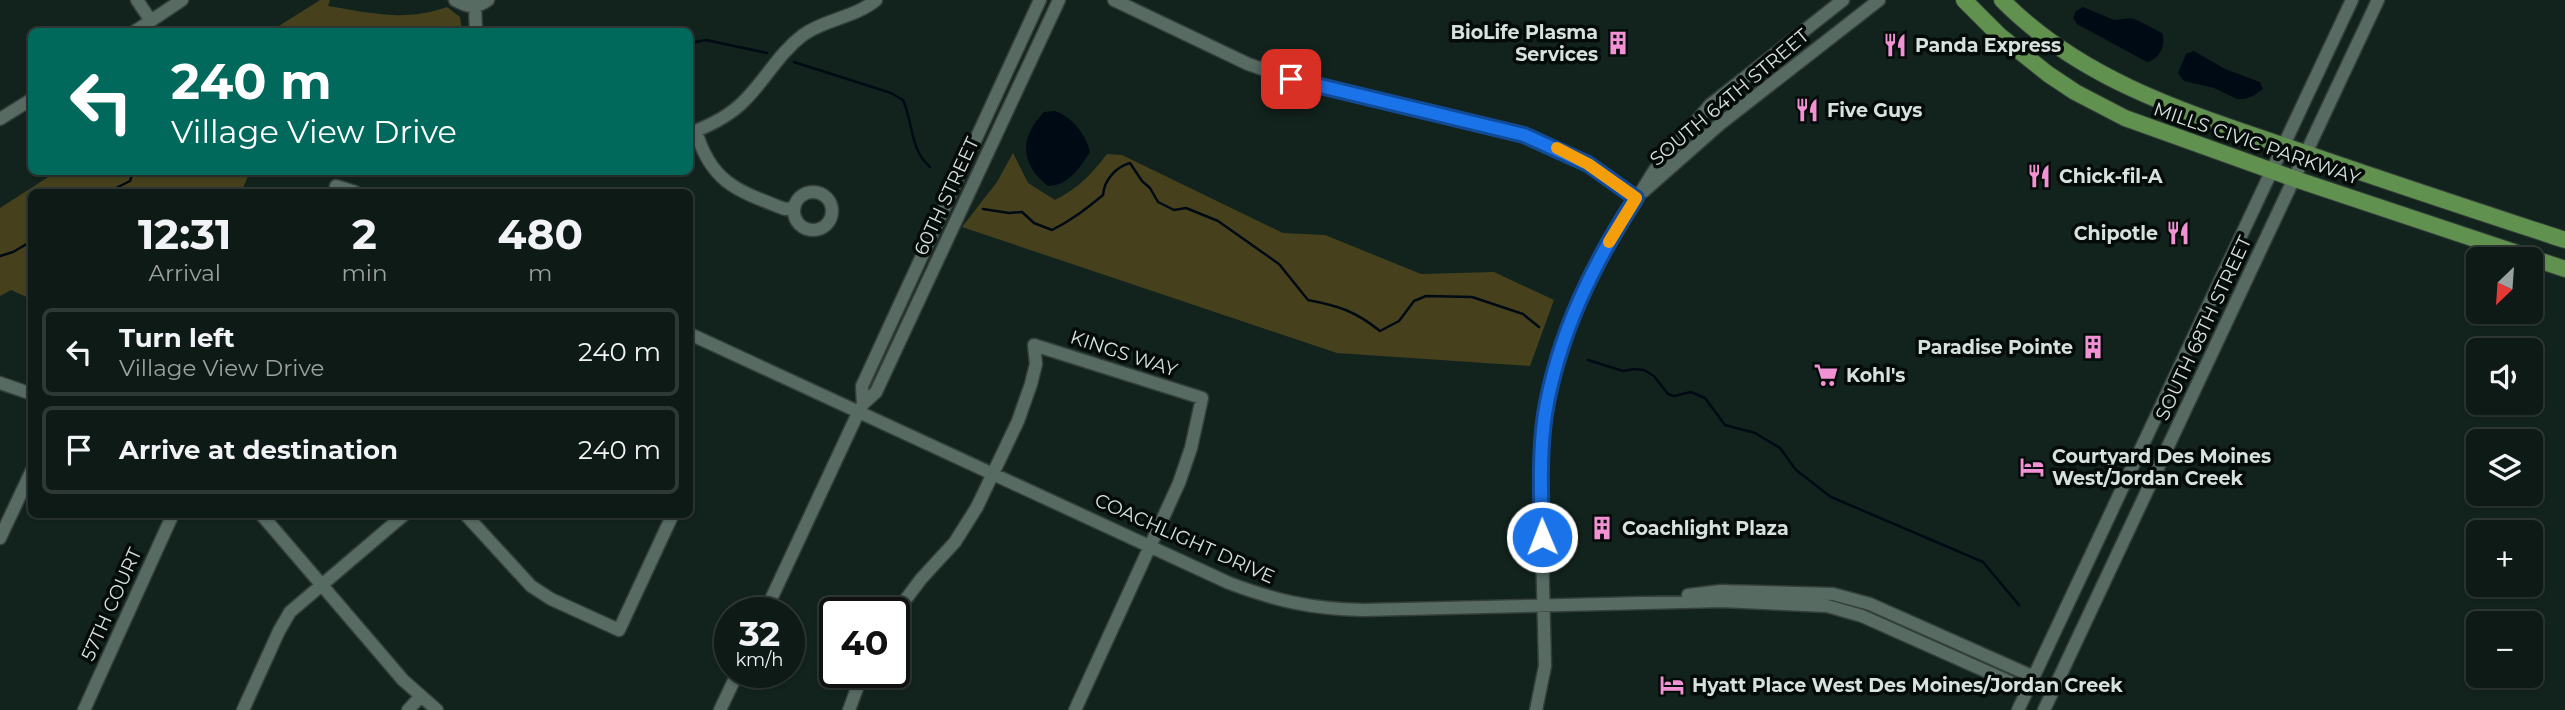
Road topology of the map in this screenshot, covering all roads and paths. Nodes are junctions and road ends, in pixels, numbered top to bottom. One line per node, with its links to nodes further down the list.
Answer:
1 (137, 0): 16 (street)
2 (182, 0): 16 (street)
3 (455, 0): 15 (street)
4 (488, 0): 15 (street)
5 (876, 0): 21 (street)
6 (1040, 0): 35 (street, 60TH STREET)
7 (1059, 0): 35 (street, 60TH STREET)
8 (1114, 0): 28 (street)
9 (1843, 0): 28 (street, SOUTH 64TH STREET)
10 (1879, 0): 28 (street, SOUTH 64TH STREET)
11 (1964, 0): 24 (main road, MILLS CIVIC PARKWAY)
12 (2002, 0): 22 (main road, MILLS CIVIC PARKWAY)
13 (2352, 0): 22 (street, SOUTH 68TH STREET)
14 (2378, 0): 23 (street, SOUTH 68TH STREET)
15 (475, 7): 18 (street)
16 (151, 21): 17 (street)
17 (140, 28)
18 (476, 28)
19 (28, 102): 20 (street)
20 (0, 120)
21 (693, 132): 29 (street)
22 (2283, 146): 23 (main road, MILLS CIVIC PARKWAY); 24 (street, SOUTH 68TH STREET)
23 (2306, 154): 25 (street, SOUTH 68TH STREET); 30 (main road, MILLS CIVIC PARKWAY)
24 (2271, 171): 25 (main road, MILLS CIVIC PARKWAY); 50 (street, SOUTH 68TH STREET)
25 (2295, 180): 31 (main road, MILLS CIVIC PARKWAY); 64 (street, SOUTH 68TH STREET)
26 (337, 186): 27 (street)
27 (346, 189)
28 (1636, 198): 49 (street, SOUTH 64TH STREET)
29 (793, 208)
30 (2565, 240)
31 (2565, 270)
32 (693, 335): 35 (street, COACHLIGHT DRIVE)
33 (0, 383): 34 (street)
34 (28, 393)
35 (861, 407): 36 (street, COACHLIGHT DRIVE); 46 (street, 60TH STREET)
36 (993, 472): 44 (street, COACHLIGHT DRIVE); 44 (street, KINGS WAY); 47 (street)
37 (28, 478): 43 (street)
38 (171, 518): 55 (street, 57TH COURT)
39 (264, 518): 45 (street)
40 (400, 518): 45 (street)
41 (469, 518): 42 (street)
42 (671, 518)
43 (0, 538)
44 (1152, 546): 49 (street, COACHLIGHT DRIVE); 61 (street)
45 (321, 584): 54 (street); 56 (street)
46 (772, 597)
47 (908, 597)
48 (1643, 603): 49 (street, COACHLIGHT DRIVE); 50 (street, COACHLIGHT DRIVE); 53 (street, COACHLIGHT DRIVE)
49 (1544, 604): 62 (street, SOUTH 64TH STREET)
50 (2034, 677): 53 (street, SOUTH 68TH STREET)
51 (730, 688): 59 (street)
52 (857, 688): 60 (street)
53 (2028, 690): 63 (street, SOUTH 68TH STREET)
54 (419, 697): 57 (street); 58 (street)
55 (84, 710)
56 (243, 710)
57 (408, 710)
58 (437, 710)
59 (720, 710)
60 (849, 710)
61 (1075, 710)
62 (1536, 710)
63 (2018, 710)
64 (2043, 710)

